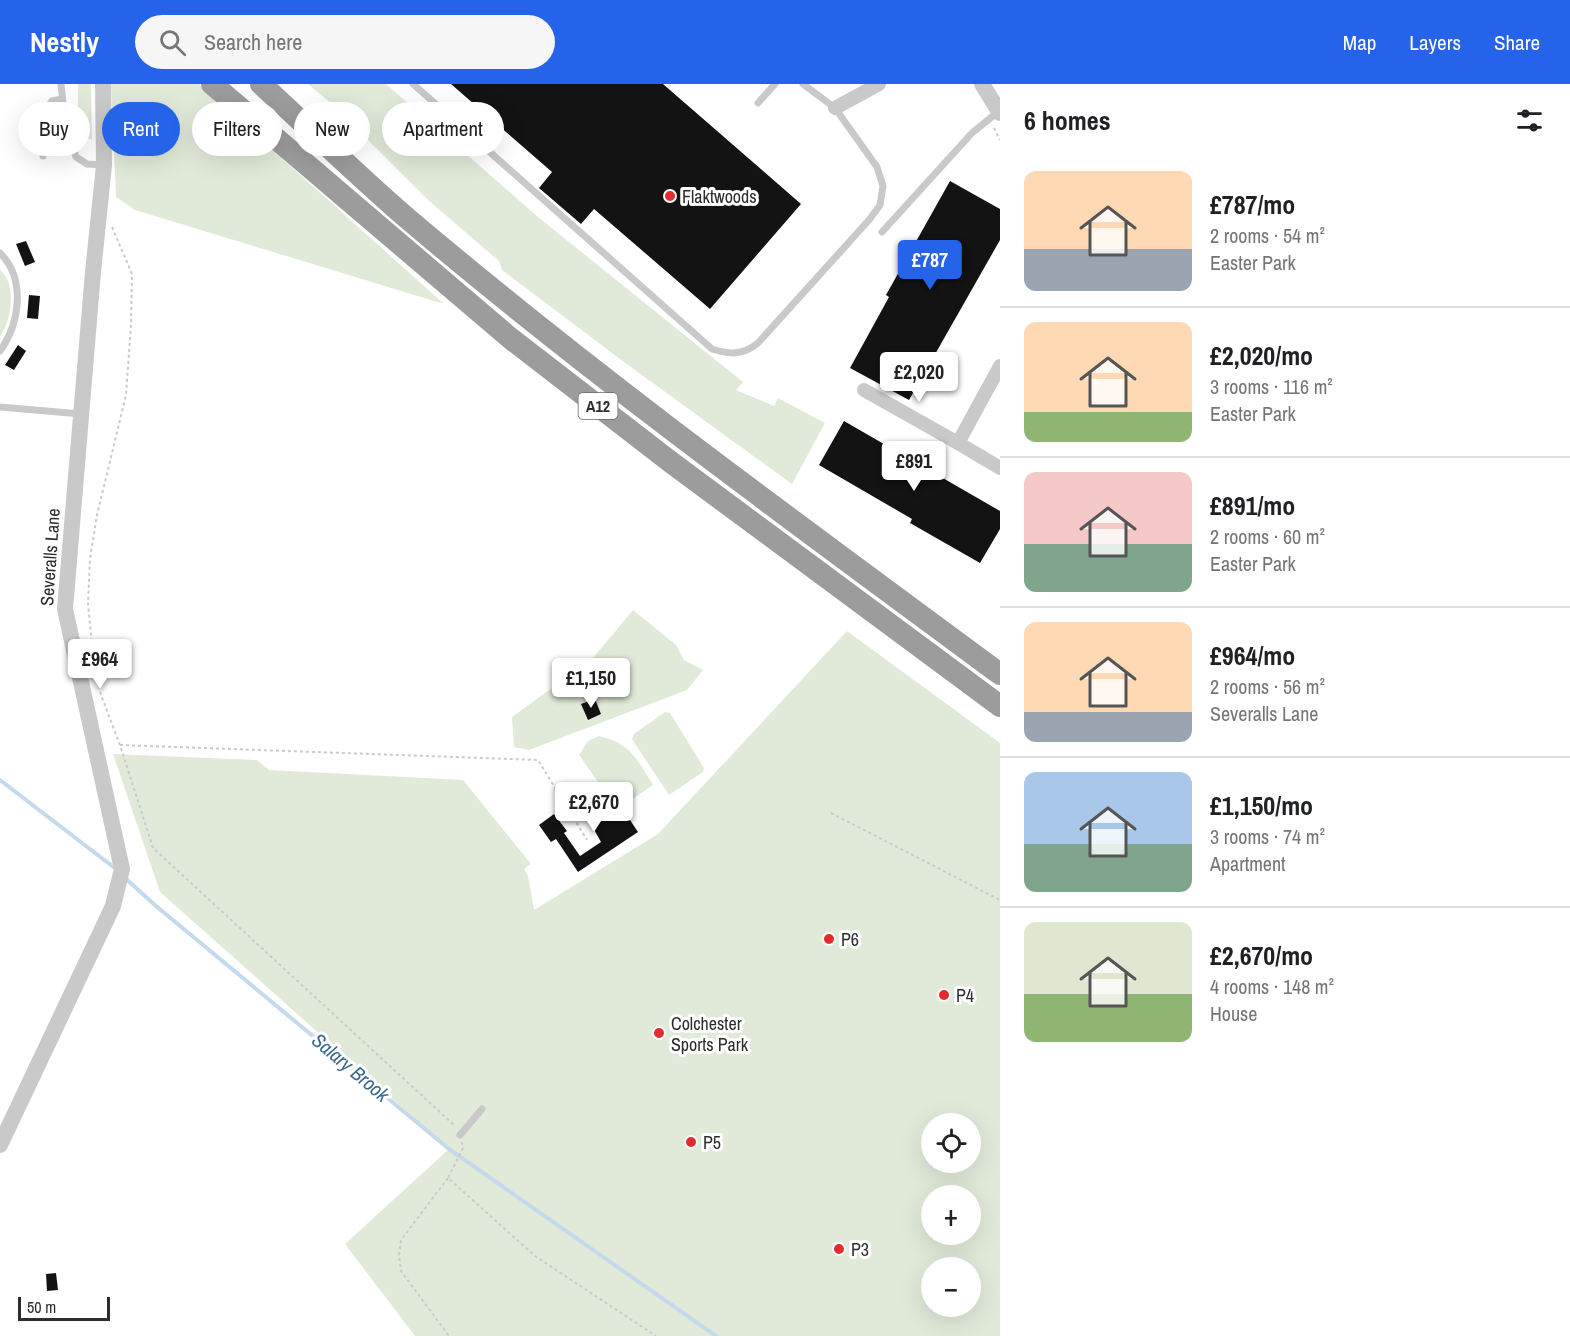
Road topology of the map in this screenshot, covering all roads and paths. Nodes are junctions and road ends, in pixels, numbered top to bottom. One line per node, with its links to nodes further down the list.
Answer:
1 (61, 84): 10 (lane)
2 (103, 84): 15 (street, Severalls Lane)
3 (212, 84): 27 (highway, A12)
4 (261, 84): 26 (highway, A12)
5 (413, 84): 13 (lane)
6 (775, 84): 12 (lane)
7 (803, 84): 13 (lane)
8 (879, 84): 13 (street)
9 (982, 84): 14 (street)
10 (62, 99): 11 (lane); 15 (lane)
11 (51, 102)
12 (758, 104)
13 (835, 108)
14 (999, 112): 17 (lane)
15 (104, 165): 23 (street, Severalls Lane)
16 (112, 227): 28 (path)
17 (882, 232)
18 (0, 253): 19 (lane)
19 (0, 351)
20 (1000, 366): 24 (street)
21 (864, 390): 24 (street)
22 (0, 407): 23 (lane)
23 (81, 414): 34 (street, Severalls Lane)
24 (958, 443): 25 (street)
25 (1000, 468)
26 (1000, 674)
27 (1000, 706)
28 (120, 745): 30 (path); 33 (path)
29 (831, 813): 31 (path)
30 (587, 840)
31 (1000, 900)
32 (482, 1109): 33 (lane)
33 (460, 1135): 35 (path)
34 (0, 1146)
35 (448, 1178): 36 (path); 37 (path)
36 (449, 1336)
37 (656, 1336)

